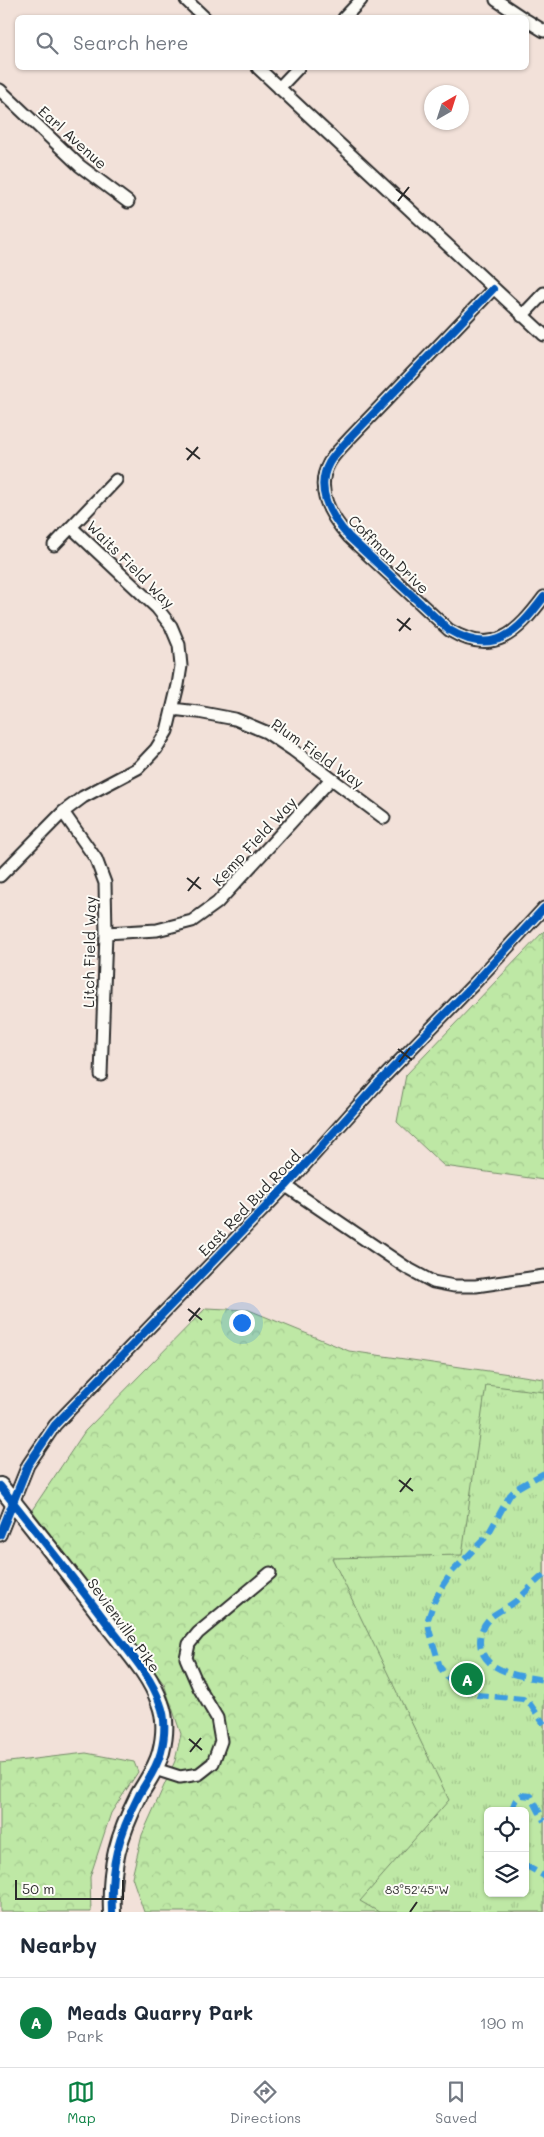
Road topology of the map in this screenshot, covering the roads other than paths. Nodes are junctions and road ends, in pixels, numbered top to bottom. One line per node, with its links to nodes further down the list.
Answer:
1 (186, 0): 4 (street)
2 (361, 0): 5 (street)
3 (496, 0): 6 (street)
4 (202, 15)
5 (347, 15)
6 (518, 15)
7 (529, 22): 8 (street)
8 (544, 31)
9 (260, 70): 11 (street)
10 (296, 70): 11 (street)
11 (279, 88): 14 (street)
12 (0, 90): 13 (street, Earl Avenue)
13 (128, 202)
14 (494, 290): 16 (street); 21 (street, Coffman Drive)
15 (544, 293): 16 (street)
16 (522, 316): 17 (street)
17 (544, 335)
18 (116, 480): 19 (street)
19 (72, 527): 20 (street); 22 (street, Waits Field Way)
20 (54, 545)
21 (544, 597)
22 (172, 709): 23 (street, Plum Field Way); 24 (street, Waits Field Way)
23 (331, 779): 25 (street, Plum Field Way); 28 (street, Kemp Field Way)
24 (63, 812): 26 (street, Waits Field Way); 28 (street, Litch Field Way)
25 (384, 818)
26 (0, 876)
27 (544, 908): 30 (street, East Red Bud Road)
28 (106, 933): 29 (street, Litch Field Way)
29 (100, 1075)
30 (286, 1186): 31 (street); 33 (street, East Red Bud Road)
31 (544, 1276)
32 (0, 1486): 33 (street, Sevierville Pike)
33 (13, 1502): 34 (street, East Red Bud Road); 36 (street, Sevierville Pike)
34 (0, 1535)
35 (270, 1573): 36 (street)
36 (155, 1769): 37 (street, Sevierville Pike)
37 (112, 1912)

